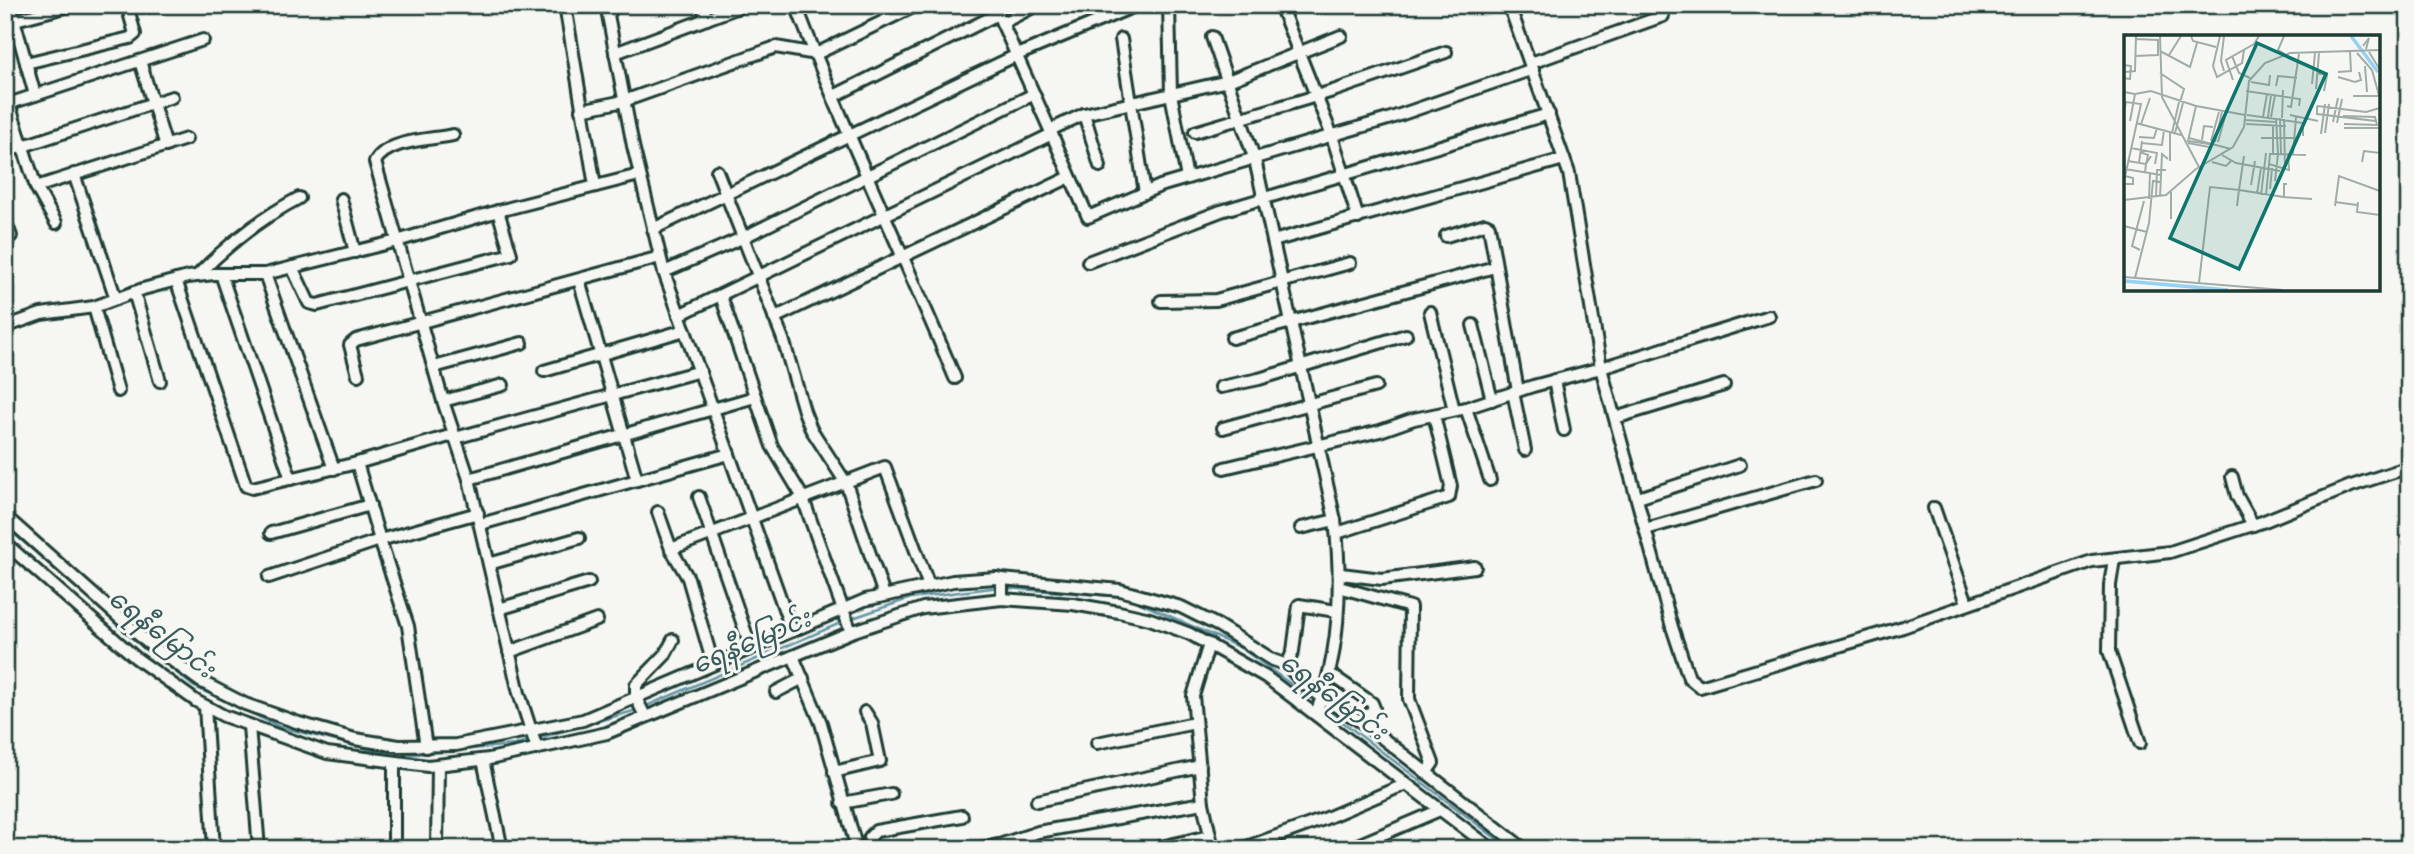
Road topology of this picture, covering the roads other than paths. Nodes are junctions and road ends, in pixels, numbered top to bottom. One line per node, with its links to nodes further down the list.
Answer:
1 (10, 5): 18 (street)
2 (73, 5): 18 (street)
3 (127, 5): 29 (street)
4 (565, 5): 42 (street)
5 (615, 5): 23 (street)
6 (702, 5): 17 (street)
7 (744, 5): 17 (street)
8 (796, 5): 25 (street)
9 (917, 5): 25 (street)
10 (1037, 5): 15 (street)
11 (1137, 5): 27 (street)
12 (1169, 5): 32 (street)
13 (1280, 5): 26 (street)
14 (1509, 5): 30 (street)
15 (998, 14): 27 (street); 35 (street)
16 (1663, 16): 30 (street)
17 (707, 19): 23 (street)
18 (15, 20): 29 (street)
19 (1341, 36): 26 (street)
20 (1212, 37): 31 (street)
21 (1121, 39): 40 (street)
22 (203, 40): 28 (street)
23 (615, 52): 38 (street)
24 (1446, 52): 36 (street)
25 (816, 54): 35 (street); 38 (street)
26 (1300, 54): 31 (street); 36 (street)
27 (1017, 55): 33 (street); 50 (street)
28 (140, 61): 34 (street); 39 (street)
29 (26, 62): 34 (street)
30 (1532, 66): 44 (street); 49 (street)
31 (1228, 81): 32 (street); 45 (street)
32 (1175, 93): 40 (street); 64 (street)
33 (1034, 94): 46 (street); 62 (street)
34 (35, 95): 41 (street)
35 (834, 96): 50 (street)
36 (1317, 96): 45 (street); 49 (street)
37 (172, 97): 39 (street)
38 (624, 101): 42 (street); 60 (street)
39 (152, 103): 52 (street); 53 (street)
40 (1129, 103): 43 (street); 67 (street)
41 (7, 104): 52 (street)
42 (581, 110): 65 (street)
43 (1084, 114): 46 (street); 57 (street)
44 (1549, 114): 55 (street); 61 (street)
45 (1241, 119): 47 (street); 56 (street)
46 (1051, 132): 63 (street); 73 (street)
47 (1195, 132)
48 (453, 135): 81 (street)
49 (1332, 136): 56 (street); 61 (street)
50 (850, 137): 62 (street); 68 (street)
51 (186, 139): 53 (street)
52 (25, 146): 54 (street); 66 (street)
53 (166, 146): 59 (street)
54 (5, 152)
55 (1564, 159): 74 (street); 119 (street)
56 (1255, 160): 64 (street); 71 (street)
57 (1100, 166)
58 (718, 171): 68 (street)
59 (74, 174): 66 (street); 101 (street)
60 (639, 175): 65 (street); 77 (street)
61 (1346, 176): 71 (street); 74 (street)
62 (866, 177): 73 (street); 80 (street)
63 (1070, 177): 67 (street); 85 (street)
64 (1187, 177): 67 (street)
65 (594, 186): 72 (street)
66 (36, 187): 76 (street)
67 (1146, 192)
68 (726, 196): 77 (street); 80 (street)
69 (299, 198): 93 (street)
70 (341, 199): 83 (street)
71 (1264, 201): 82 (street); 86 (street)
72 (498, 211): 81 (street); 97 (street)
73 (885, 218): 85 (street); 94 (street)
74 (1358, 218): 82 (street)
75 (5, 220): 78 (street)
76 (56, 223)
77 (653, 229): 84 (street)
78 (11, 236)
79 (1447, 236): 89 (street)
80 (742, 238): 90 (street); 94 (street)
81 (397, 241): 83 (street); 97 (street)
82 (1273, 241): 98 (street)
83 (355, 252): 88 (street)
84 (660, 257): 90 (street); 96 (street)
85 (903, 257): 107 (street); 123 (street)
86 (1088, 262)
87 (1350, 263): 98 (street)
88 (292, 267): 92 (street); 97 (street)
89 (1495, 267): 108 (street); 131 (street)
90 (664, 272): 105 (street)
91 (221, 274): 92 (street); 93 (street); 155 (street)
92 (265, 274): 153 (street)
93 (197, 276): 95 (street)
94 (759, 279): 100 (street); 107 (street)
95 (176, 280): 99 (street); 155 (street)
96 (579, 280): 109 (street); 116 (street)
97 (409, 282): 109 (street)
98 (1283, 282): 102 (street); 108 (street)
99 (134, 292): 101 (street); 124 (street)
100 (721, 296): 105 (street); 133 (street)
101 (116, 299): 103 (street)
102 (1161, 300)
103 (94, 307): 111 (street); 130 (street)
104 (1430, 312): 139 (street)
105 (680, 315): 112 (street)
106 (1769, 316): 119 (street)
107 (774, 317): 160 (street)
108 (1292, 322): 114 (street); 117 (street)
109 (421, 324): 118 (street); 122 (street)
110 (1474, 325): 134 (street)
111 (5, 327)
112 (685, 330): 116 (street); 121 (street)
113 (1406, 335): 117 (street)
114 (1232, 338)
115 (522, 343): 118 (street)
116 (601, 354): 120 (street); 132 (street)
117 (1302, 365): 129 (street); 136 (street)
118 (434, 367): 135 (street)
119 (1597, 368): 125 (street); 141 (street)
120 (544, 371)
121 (699, 371): 132 (street); 138 (street)
122 (358, 375)
123 (954, 378)
124 (160, 380)
125 (1554, 380): 131 (street); 143 (street)
126 (503, 385): 135 (street)
127 (1724, 385): 141 (street)
128 (1376, 386): 136 (street)
129 (1221, 387)
130 (118, 391)
131 (1516, 392): 134 (street); 147 (street)
132 (611, 396): 144 (street); 145 (street)
133 (755, 397): 138 (street); 161 (street)
134 (1492, 400): 137 (street)
135 (443, 401): 144 (street)
136 (1311, 405): 142 (street); 146 (street)
137 (1466, 408): 139 (street); 158 (street)
138 (713, 410): 145 (street); 148 (street)
139 (1454, 410): 140 (street)
140 (1434, 415): 146 (street); 176 (street)
141 (1615, 418): 163 (street)
142 (1223, 428)
143 (1564, 430)
144 (454, 436): 149 (street); 156 (street)
145 (622, 436): 156 (street); 157 (street)
146 (1321, 446): 152 (street); 170 (street)
147 (1525, 450)
148 (729, 454): 157 (street); 168 (street)
149 (357, 463): 153 (street); 164 (street)
150 (1740, 465): 163 (street)
151 (2409, 467): 171 (street)
152 (1223, 468)
153 (334, 469): 155 (street)
154 (2232, 477): 171 (street)
155 (292, 479)
156 (469, 479): 169 (street)
157 (637, 480): 169 (street)
158 (1490, 480)
159 (1816, 481): 173 (street)
160 (846, 483): 161 (street); 188 (street); 191 (street)
161 (802, 496): 168 (street); 197 (street)
162 (699, 497): 175 (street)
163 (1638, 498): 173 (street)
164 (370, 505): 174 (street); 178 (street)
165 (1934, 508): 193 (street)
166 (658, 512): 180 (street)
167 (5, 516): 203 (street)
168 (751, 517): 175 (street); 201 (street)
169 (479, 518): 178 (street); 182 (street)
170 (1335, 520): 172 (street); 176 (street)
171 (2253, 525): 181 (street)
172 (1301, 528)
173 (1646, 529): 193 (street)
174 (271, 533)
175 (711, 533): 180 (street); 206 (street)
176 (1336, 533): 183 (street)
177 (579, 538): 182 (street)
178 (380, 540): 185 (street); 226 (street)
179 (5, 543): 209 (street)
180 (671, 549): 210 (street)
181 (2114, 561): 193 (street); 225 (street)
182 (489, 564): 194 (street)
183 (1340, 567): 184 (street); 189 (street)
184 (1475, 567)
185 (269, 578)
186 (1002, 580): 188 (street); 192 (street); 211 (street)
187 (589, 582): 194 (street)
188 (929, 586): 191 (street)
189 (1339, 587): 196 (street); 233 (street)
190 (1120, 593): 195 (street)
191 (884, 595): 197 (street)
192 (1002, 598): 195 (street); 200 (street)
193 (1967, 603)
194 (499, 609): 207 (street)
195 (1119, 610): 204 (street)
196 (1336, 611): 211 (street); 212 (street)
197 (842, 612): 199 (street); 200 (street)
198 (597, 620): 207 (street)
199 (805, 626): 201 (street); 205 (street)
200 (850, 630): 205 (street)
201 (792, 631): 206 (street)
202 (673, 640): 215 (street)
203 (148, 644): 209 (street); 226 (street)
204 (1209, 644): 216 (street); 220 (street)
205 (814, 645): 208 (street)
206 (751, 648): 210 (street)
207 (509, 652): 223 (street)
208 (797, 654): 213 (street); 227 (street)
209 (140, 660): 217 (street)
210 (713, 664): 215 (street)
211 (1287, 665): 216 (street)
212 (1329, 673): 216 (street); 221 (street)
213 (803, 678): 214 (street); 232 (street)
214 (776, 692)
215 (636, 699): 219 (street); 223 (street)
216 (1319, 705): 221 (street); 234 (street)
217 (205, 706): 222 (street); 242 (street)
218 (865, 712): 232 (street)
219 (645, 716)
220 (1195, 723): 224 (street); 231 (street)
221 (1363, 723): 233 (street)
222 (249, 726): 229 (street); 243 (street)
223 (531, 732): 226 (street); 227 (street)
224 (1097, 743)
225 (2140, 743)
226 (426, 747)
227 (536, 747): 228 (street)
228 (483, 760): 230 (street); 246 (street)
229 (394, 763): 230 (street); 244 (street)
230 (438, 765): 245 (street)
231 (1200, 766): 236 (street); 238 (street)
232 (837, 771): 237 (street)
233 (1426, 773): 255 (street)
234 (1406, 784): 239 (street); 252 (street)
235 (891, 794): 237 (street)
236 (1037, 801)
237 (845, 802): 247 (street)
238 (1203, 803): 241 (street); 249 (street)
239 (1440, 810): 253 (street); 254 (street)
240 (962, 816): 248 (street)
241 (1209, 836): 250 (street); 251 (street)
242 (214, 849)
243 (259, 849)
244 (394, 849)
245 (437, 849)
246 (502, 849)
247 (857, 849)
248 (869, 849)
249 (974, 849)
250 (1152, 849)
251 (1213, 849)
252 (1241, 849)
253 (1348, 849)
254 (1492, 849)
255 (1524, 849)

